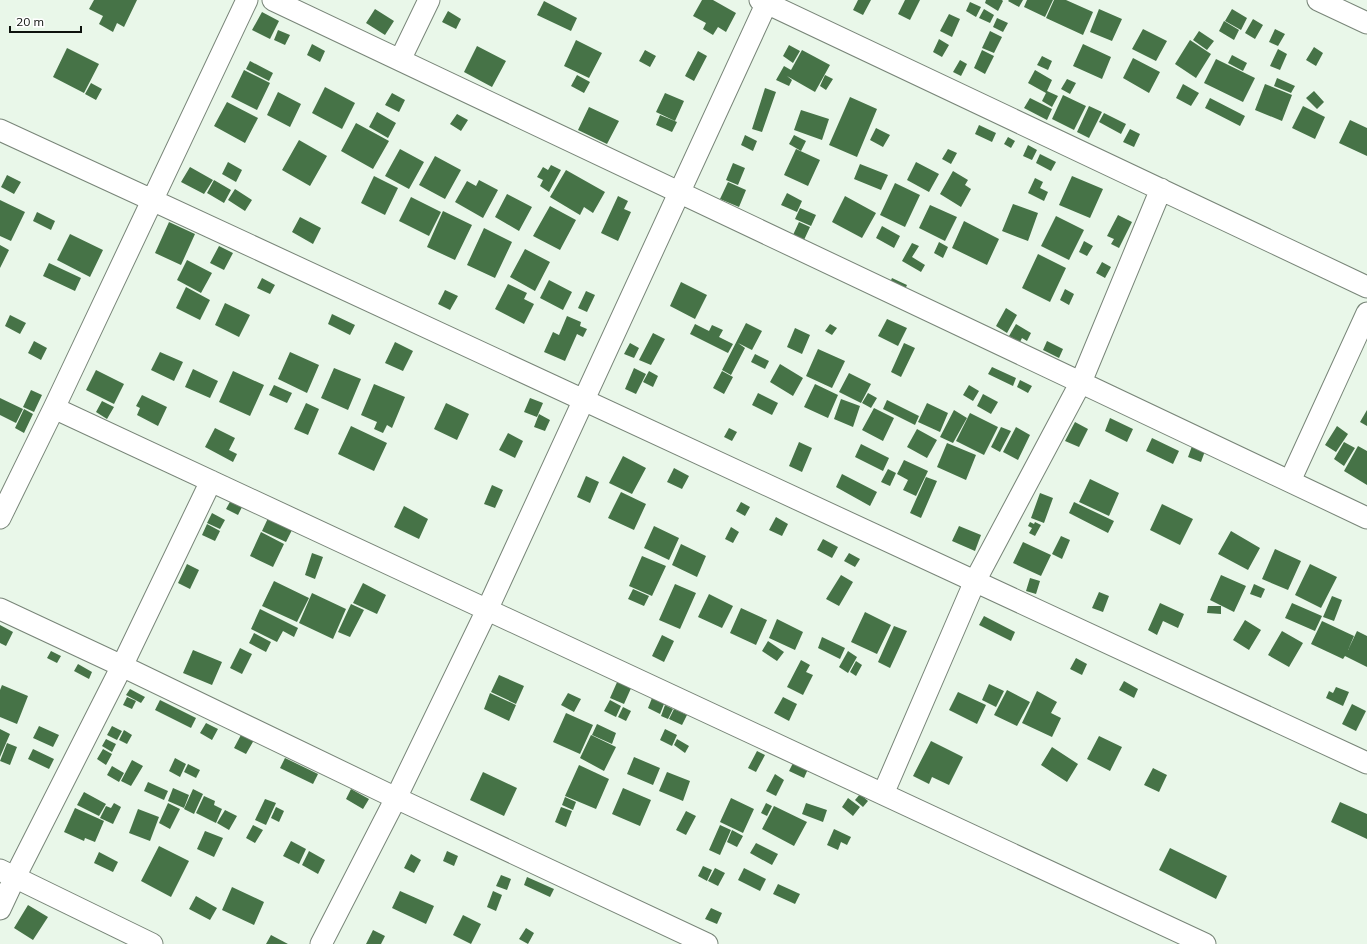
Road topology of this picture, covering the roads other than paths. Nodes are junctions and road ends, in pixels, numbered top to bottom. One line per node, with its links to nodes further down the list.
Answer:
1 (248, 0): 11 (street)
2 (273, 0): 7 (street)
3 (429, 0): 7 (street)
4 (1318, 0): 6 (street)
5 (765, 1): 9 (street); 10 (street)
6 (1367, 23)
7 (400, 60): 10 (street)
8 (0, 130): 11 (street)
9 (1161, 189): 12 (street); 14 (street)
10 (680, 192): 14 (street); 15 (street)
11 (152, 200): 15 (street); 16 (street)
12 (1367, 287)
13 (1367, 312): 18 (street)
14 (1081, 382): 18 (street); 21 (street)
15 (584, 400): 21 (street); 23 (street)
16 (54, 408): 17 (street); 19 (street)
17 (211, 481): 23 (street); 24 (street)
18 (1290, 481): 20 (street)
19 (0, 518)
20 (1367, 518)
21 (975, 582): 25 (street); 26 (street)
22 (0, 609): 24 (street)
23 (487, 610): 26 (street); 27 (street)
24 (122, 666): 27 (street); 28 (street)
25 (1367, 763)
26 (883, 794): 33 (street)
27 (396, 798): 31 (street); 32 (street)
28 (7, 873): 29 (street); 30 (street)
29 (0, 909)
30 (152, 944)
31 (321, 944)
32 (707, 944)
33 (1205, 944)

